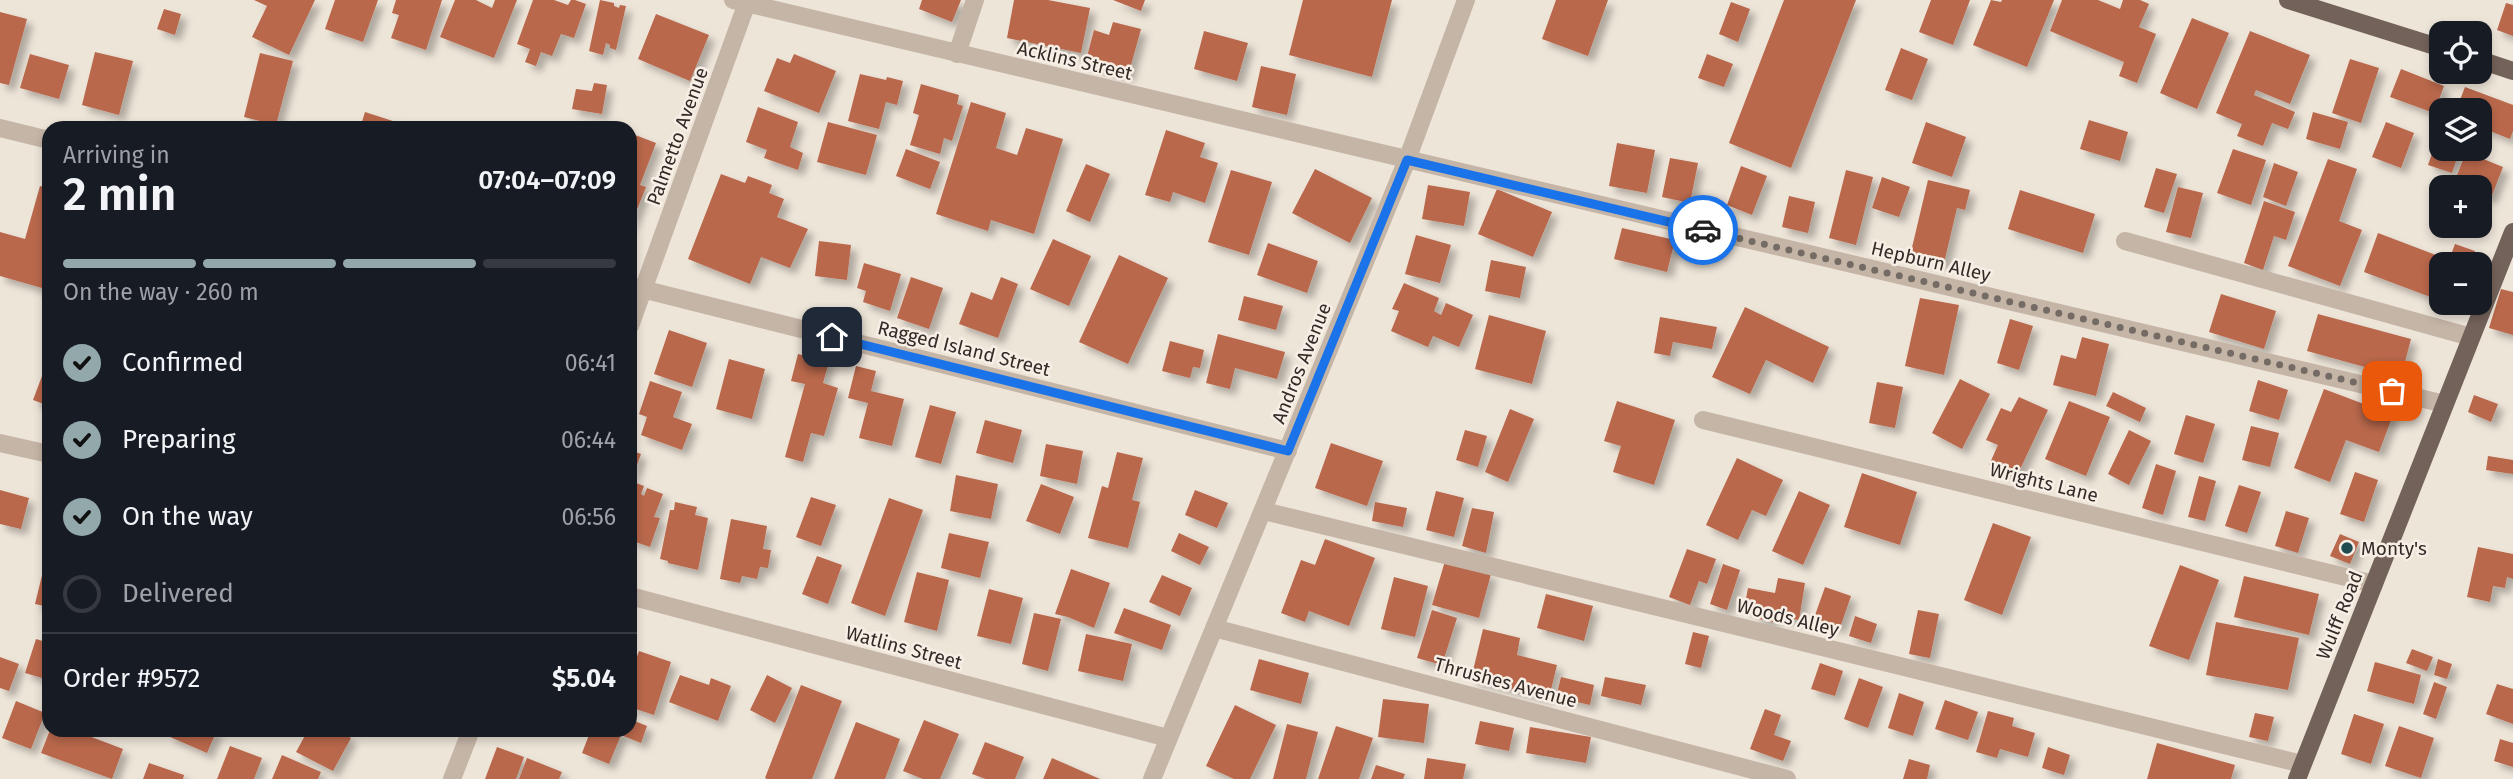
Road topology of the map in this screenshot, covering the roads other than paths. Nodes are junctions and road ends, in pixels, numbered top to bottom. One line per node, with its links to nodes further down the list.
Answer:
1 (975, 0): 7 (street)
2 (1466, 0): 12 (street, Andros Avenue)
3 (2288, 0): 5 (main road)
4 (743, 1): 7 (street, Acklins Street); 15 (street, Palmetto Avenue)
5 (2314, 3): 6 (main road)
6 (2429, 44)
7 (957, 54): 12 (street, Acklins Street)
8 (2492, 64): 9 (main road)
9 (2513, 71)
10 (0, 128): 11 (street)
11 (42, 138)
12 (1407, 160): 17 (street, Hepburn Alley); 20 (street, Andros Avenue)
13 (2513, 232): 16 (main road, Wulff Road)
14 (2124, 241): 16 (street)
15 (637, 288): 20 (street, Ragged Island Street)
16 (2472, 337): 17 (main road, Wulff Road)
17 (2445, 404): 23 (main road, Wulff Road)
18 (1703, 420): 23 (street, Wrights Lane)
19 (0, 443): 21 (street)
20 (1288, 451): 22 (street, Andros Avenue)
21 (42, 452)
22 (1264, 511): 25 (street, Andros Avenue); 28 (street, Woods Alley)
23 (2374, 584): 28 (main road, Wulff Road)
24 (637, 598): 27 (street, Watlins Street)
25 (1214, 628): 27 (street, Andros Avenue); 31 (street, Thrushes Avenue)
26 (468, 737): 29 (street)
27 (1168, 738): 30 (street, Andros Avenue)
28 (2300, 771)
29 (452, 779)
30 (1152, 779)
31 (1787, 779)

